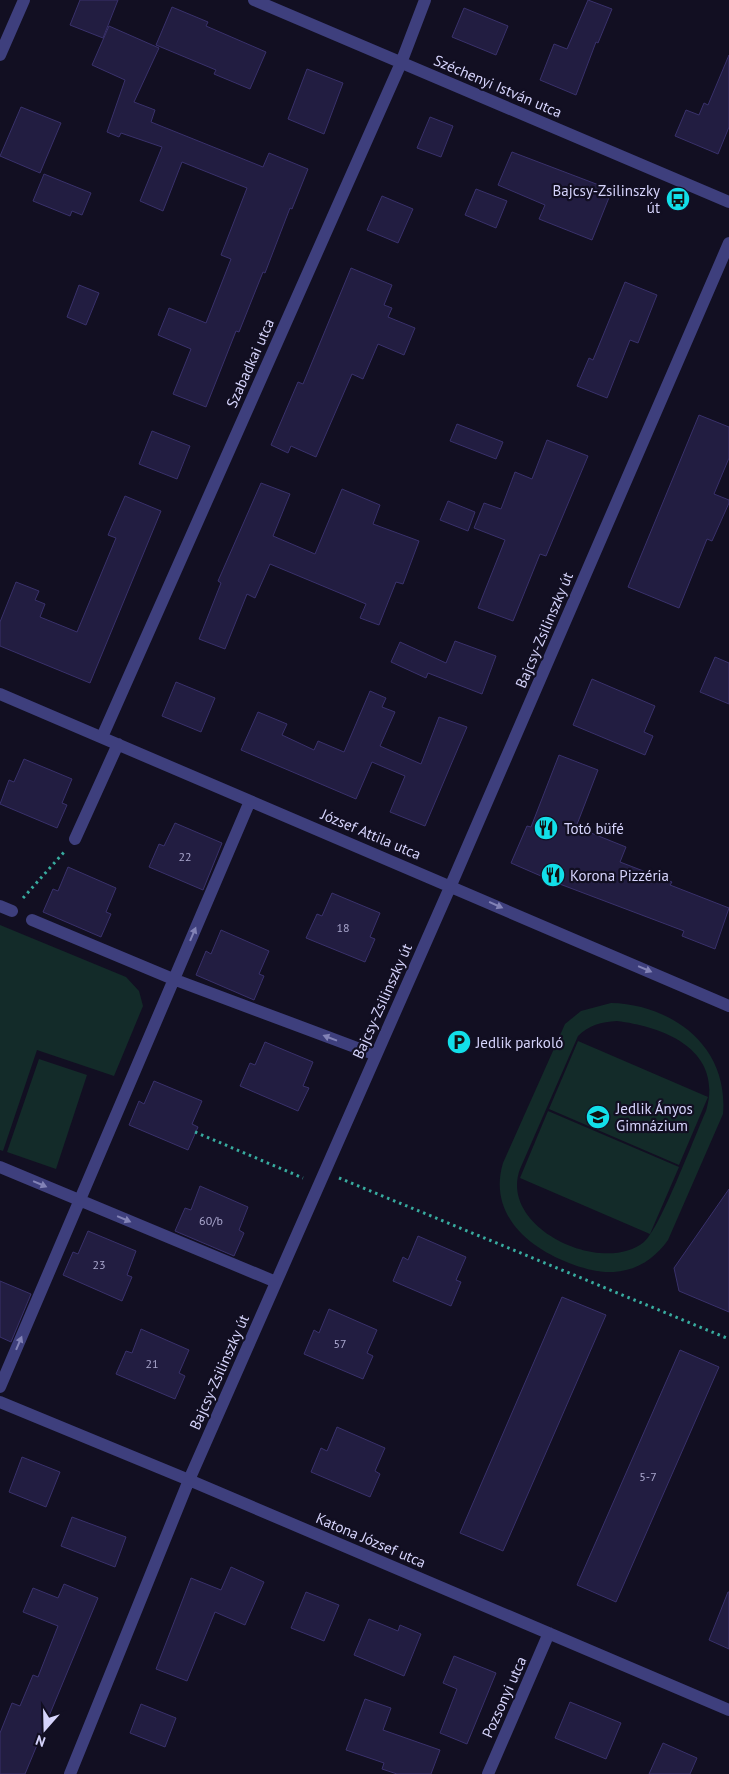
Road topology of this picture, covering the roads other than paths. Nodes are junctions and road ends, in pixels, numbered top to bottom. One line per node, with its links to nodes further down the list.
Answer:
1 (24, 0): 4 (street)
2 (254, 0): 5 (street, Széchenyi István utca)
3 (426, 0): 5 (street, Szabadkai utca)
4 (0, 56)
5 (401, 63): 6 (street, Széchenyi István utca); 9 (street, Szabadkai utca)
6 (729, 202)
7 (729, 243): 13 (street, Bajcsy-Zsilinszky út)
8 (0, 694): 9 (street, József Attila utca)
9 (102, 737): 10 (street, József Attila utca)
10 (118, 744): 11 (street, József Attila utca); 12 (street)
11 (250, 801): 13 (street, József Attila utca); 15 (street, one-way to 11)
12 (76, 839)
13 (451, 885): 16 (street, József Attila utca, one-way to 16); 17 (street, Bajcsy-Zsilinszky út)
14 (32, 920): 15 (street)
15 (173, 979): 17 (street, one-way to 15); 19 (street)
16 (729, 1006)
17 (376, 1055): 20 (street, Bajcsy-Zsilinszky út)
18 (0, 1167): 19 (street, one-way to 19)
19 (80, 1200): 20 (street, one-way to 20); 21 (street, one-way to 19)
20 (276, 1282): 23 (street, Bajcsy-Zsilinszky út)
21 (0, 1387)
22 (0, 1402): 23 (street, Katona József utca)
23 (189, 1480): 24 (street, Katona József utca); 26 (street, Bajcsy-Zsilinszky út)
24 (549, 1633): 25 (street, Katona József utca); 27 (street, Pozsonyi utca)
25 (729, 1710)
26 (70, 1774)
27 (488, 1774)

